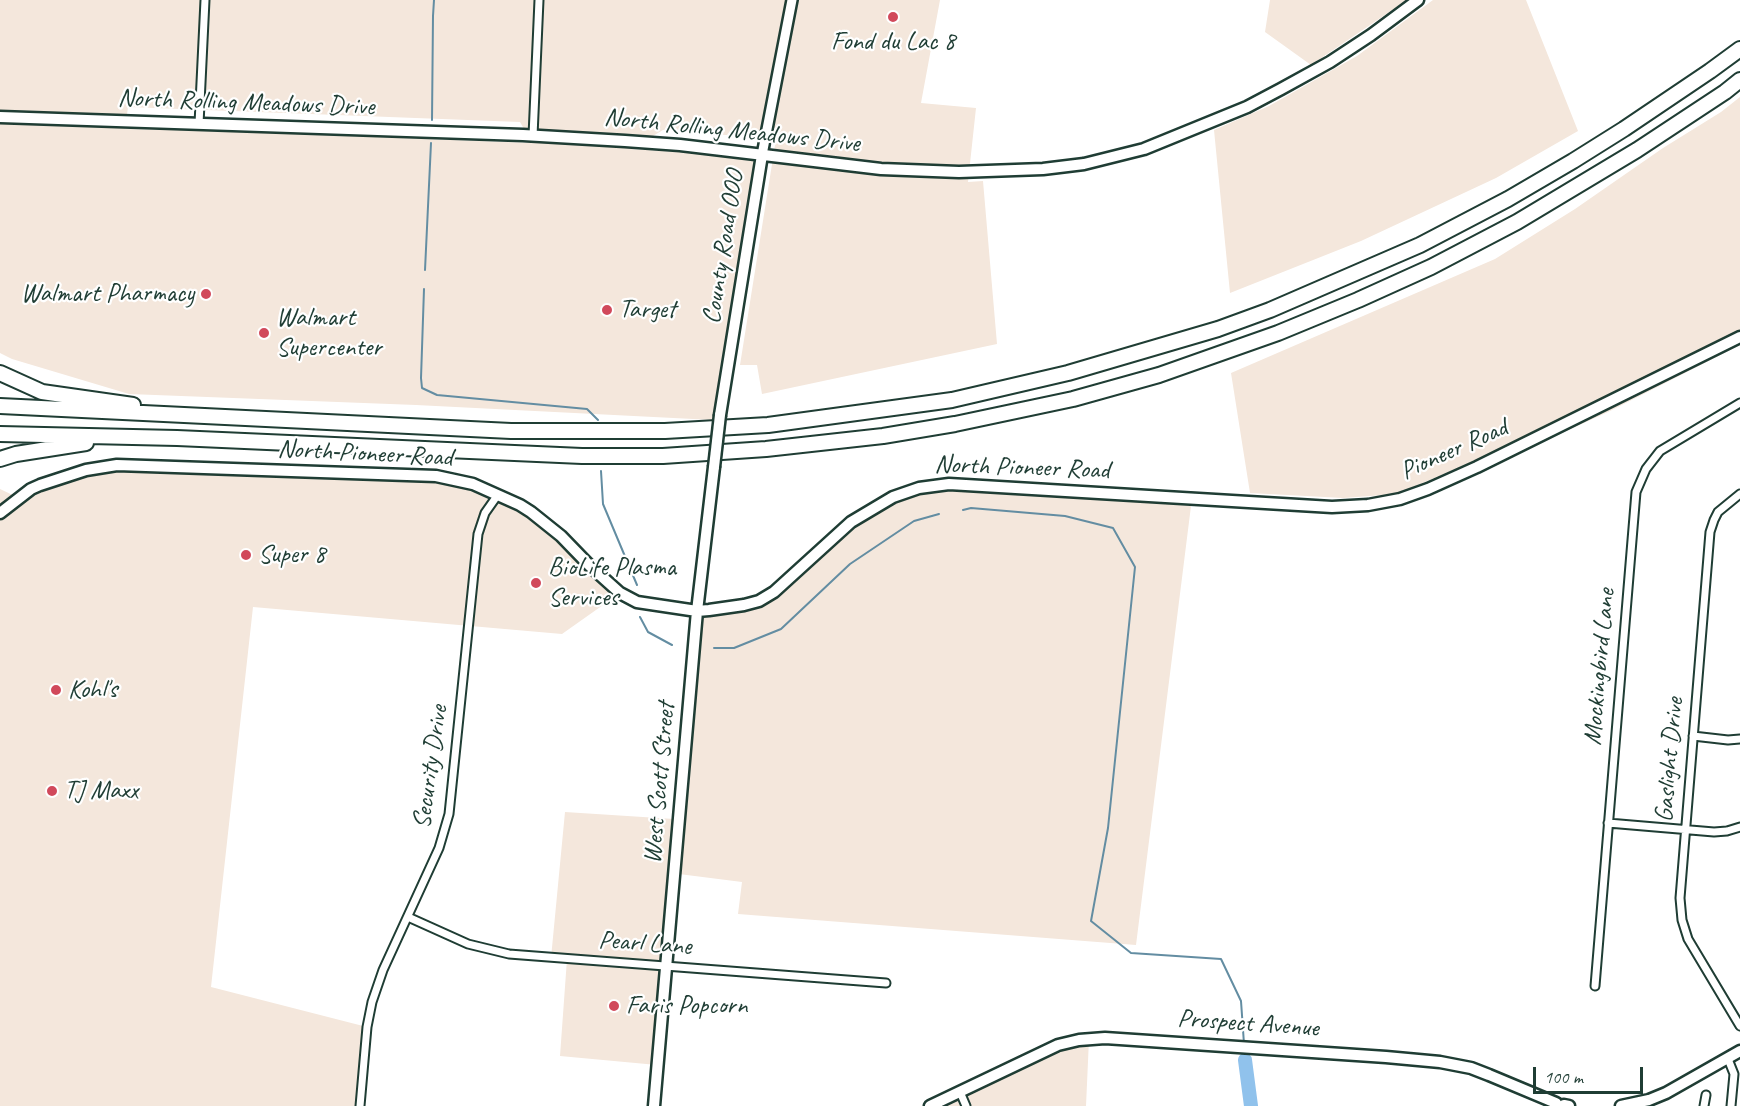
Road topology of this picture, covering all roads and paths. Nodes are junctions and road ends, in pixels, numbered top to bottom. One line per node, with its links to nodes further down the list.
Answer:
1 (205, 0): 8 (street)
2 (539, 0): 9 (street)
3 (792, 0): 10 (street, County Road OOO)
4 (1418, 0): 10 (main road, North Rolling Meadows Drive)
5 (1740, 49): 15 (highway)
6 (1740, 80): 17 (highway)
7 (0, 117): 8 (main road, North Rolling Meadows Drive)
8 (199, 124): 9 (main road, North Rolling Meadows Drive)
9 (533, 136): 10 (main road, North Rolling Meadows Drive)
10 (762, 155): 19 (main road, County Road OOO, bridge)
11 (1740, 337): 22 (main road, Pioneer Road)
12 (0, 374): 15 (highway)
13 (1740, 403): 27 (street, Mockingbird Lane)
14 (0, 406): 15 (highway)
15 (216, 417)
16 (0, 434): 17 (highway)
17 (177, 438): 18 (highway)
18 (0, 459)
19 (714, 467): 24 (main road, West Scott Street)
20 (1740, 494): 25 (street, Gaslight Drive)
21 (497, 496): 23 (main road, North Pioneer Road); 24 (main road, North Pioneer Road); 30 (street, Security Drive)
22 (1163, 496): 24 (main road, North Pioneer Road)
23 (0, 513)
24 (697, 611): 31 (main road, West Scott Street)
25 (1693, 736): 26 (street); 29 (street, Gaslight Drive)
26 (1740, 739)
27 (1608, 824): 29 (street); 33 (street, Mockingbird Lane)
28 (1740, 826): 29 (street)
29 (1686, 830): 34 (street, Gaslight Drive)
30 (408, 917): 31 (street, Pearl Lane); 43 (street, Security Drive)
31 (667, 966): 32 (street, Pearl Lane); 40 (main road, West Scott Street)
32 (886, 983)
33 (1595, 986)
34 (1740, 1026)
35 (1740, 1051): 36 (main road)
36 (1728, 1059): 37 (street); 42 (main road)
37 (1737, 1070): 48 (street)
38 (960, 1092): 41 (main road, Prospect Avenue); 44 (main road, Prospect Avenue); 45 (street)
39 (1706, 1095): 47 (street)
40 (654, 1105)
41 (1562, 1105)
42 (1638, 1105): 46 (main road)
43 (360, 1106)
44 (930, 1106)
45 (966, 1106)
46 (1621, 1106)
47 (1704, 1106)
48 (1731, 1106)

